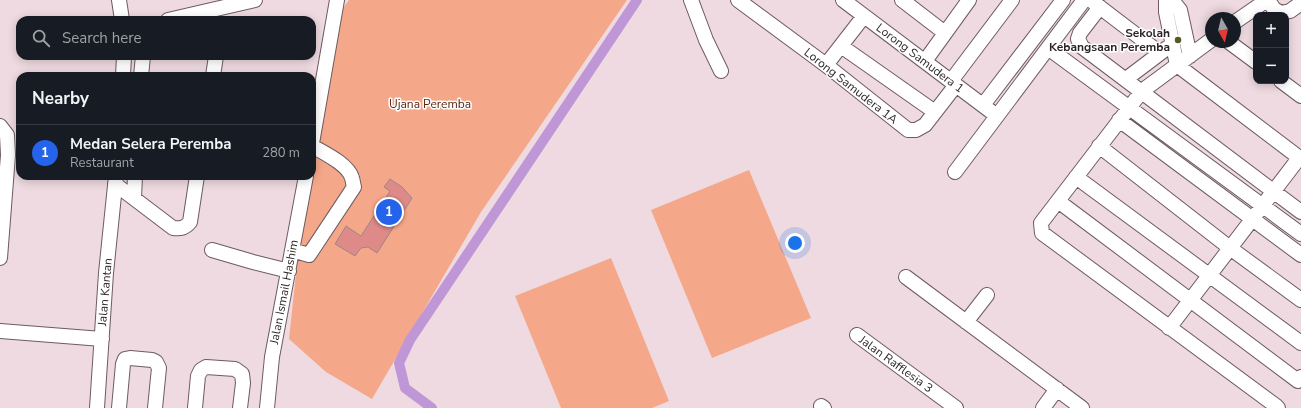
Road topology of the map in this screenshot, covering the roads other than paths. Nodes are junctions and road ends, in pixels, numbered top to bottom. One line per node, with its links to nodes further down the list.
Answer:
1 (118, 0): 18 (street)
2 (255, 0): 17 (street)
3 (337, 0): 51 (street)
4 (691, 0): 37 (street)
5 (738, 0): 35 (street, Lorong Samudera 1A)
6 (843, 0): 20 (street, Lorong Samudera 1)
7 (902, 0): 22 (street)
8 (1012, 0): 42 (street, Lorong Samudera 1A)
9 (1063, 0): 46 (street)
10 (1084, 0): 26 (street)
11 (1166, 0): 23 (street)
12 (1172, 0): 29 (street)
13 (1268, 0): 15 (street); 21 (street)
14 (967, 1): 22 (street)
15 (1301, 3)
16 (1095, 4): 28 (street); 41 (street)
17 (223, 14): 19 (street)
18 (121, 16)
19 (205, 16)
20 (864, 16): 25 (street); 34 (street, Lorong Samudera 1)
21 (1241, 18)
22 (945, 33): 34 (street)
23 (1173, 44): 28 (street); 36 (street)
24 (1205, 45): 29 (street)
25 (841, 46): 35 (street); 48 (street)
26 (1048, 48): 47 (street); 49 (street)
27 (1237, 48): 33 (street)
28 (1160, 53): 41 (street)
29 (1190, 56): 36 (street)
30 (124, 60): 38 (street)
31 (143, 60): 39 (street)
32 (215, 60): 40 (street)
33 (1253, 60)
34 (925, 61): 42 (street, Lorong Samudera 1)
35 (826, 65): 48 (street, Lorong Samudera 1A)
36 (1177, 65): 44 (street); 56 (street)
37 (721, 70)
38 (123, 72)
39 (142, 72)
40 (214, 72)
41 (1126, 79): 44 (street)
42 (954, 83): 46 (street, Lorong Samudera 1); 48 (street, Lorong Samudera 1A)
43 (1285, 84): 45 (street)
44 (1142, 92): 47 (street); 64 (street)
45 (1301, 96)
46 (983, 106): 49 (street, Lorong Samudera 1)
47 (1129, 108): 50 (street); 67 (street)
48 (935, 112)
49 (997, 116): 57 (street)
50 (1119, 120): 53 (street); 69 (street)
51 (316, 121)
52 (0, 126): 55 (street)
53 (1099, 146): 58 (street); 72 (street)
54 (316, 147): 74 (street)
55 (4, 155): 63 (street)
56 (1300, 158): 64 (street)
57 (955, 172)
58 (1076, 177): 66 (street); 78 (street)
59 (116, 180): 65 (street); 87 (street, Jalan Kantan)
60 (135, 180): 65 (street)
61 (196, 180): 65 (street)
62 (305, 180): 74 (street, Jalan Ismail Hashim)
63 (3, 190): 70 (street)
64 (1274, 191): 67 (street); 68 (street)
65 (134, 198)
66 (1058, 201): 82 (street); 84 (street)
67 (1263, 206): 69 (street); 71 (street)
68 (1301, 212)
69 (1253, 218): 72 (street); 75 (street)
70 (1, 221): 76 (street)
71 (1301, 234)
72 (1230, 248): 78 (street); 81 (street)
73 (212, 250): 77 (street)
74 (292, 250): 77 (street, Jalan Ismail Hashim)
75 (1301, 255)
76 (0, 258)
77 (289, 271): 96 (street, Jalan Ismail Hashim)
78 (1209, 276): 82 (street); 88 (street)
79 (906, 277): 83 (street)
80 (987, 294): 83 (street)
81 (1301, 300)
82 (1190, 301): 84 (street); 89 (street)
83 (966, 322): 90 (street)
84 (1169, 328): 100 (street)
85 (0, 331): 87 (street)
86 (856, 335): 97 (street, Jalan Rafflesia 3)
87 (102, 339): 91 (street, Jalan Kantan)
88 (1301, 343)
89 (1300, 379)
90 (1057, 389): 98 (street); 99 (street)
91 (98, 408)
92 (119, 408): 93 (street)
93 (156, 408)
94 (195, 408): 95 (street)
95 (240, 408)
96 (267, 408)
97 (956, 408)
98 (1043, 408)
99 (1082, 408)
100 (1278, 408)

